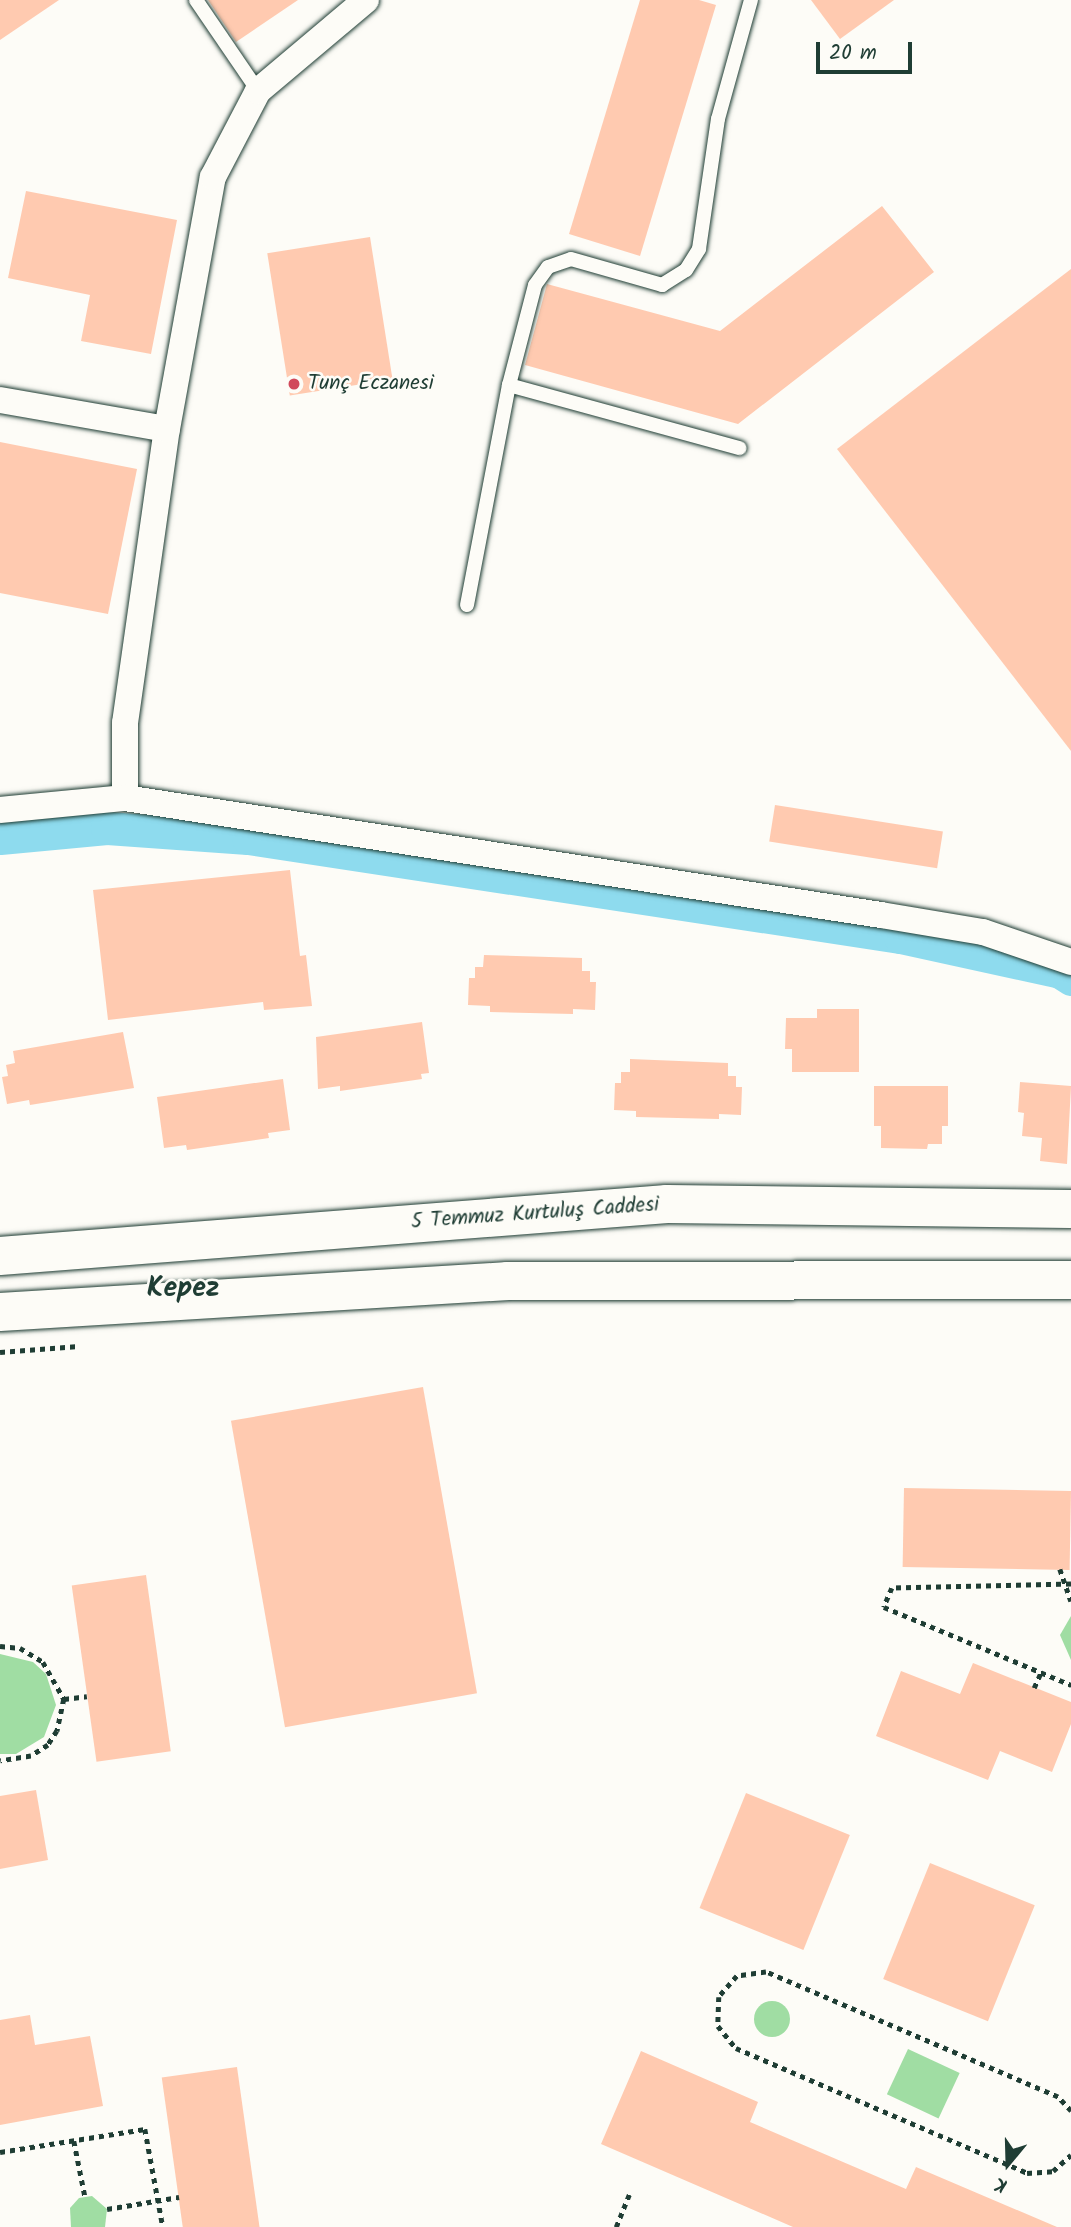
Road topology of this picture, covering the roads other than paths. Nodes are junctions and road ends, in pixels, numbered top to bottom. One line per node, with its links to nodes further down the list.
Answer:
1 (196, 0): 4 (lane)
2 (366, 0): 4 (street)
3 (751, 0): 5 (lane)
4 (258, 91): 7 (street)
5 (509, 385): 8 (lane); 9 (lane)
6 (0, 400): 7 (street)
7 (167, 429): 10 (street)
8 (740, 447)
9 (467, 605)
10 (125, 798): 11 (street); 12 (street)
11 (0, 810)
12 (1071, 962)
13 (1071, 1209): 14 (main road, 5 Temmuz Kurtuluş Caddesi)
14 (0, 1256)
15 (1071, 1280): 16 (main road)
16 (0, 1312)

